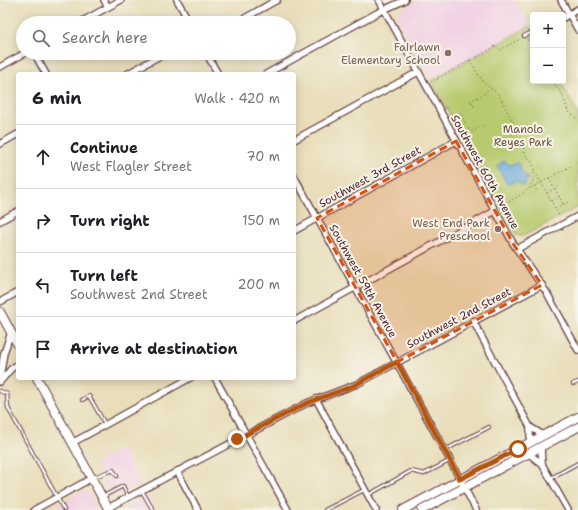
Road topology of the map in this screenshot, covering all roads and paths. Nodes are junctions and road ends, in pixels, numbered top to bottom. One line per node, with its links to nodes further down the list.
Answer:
1 (104, 0): 8 (street)
2 (121, 0): 8 (street)
3 (177, 0): 13 (street)
4 (277, 0): 14 (street)
5 (379, 0): 10 (street, Southwest 60th Avenue)
6 (405, 0): 10 (street)
7 (561, 0): 11 (street)
8 (108, 7): 12 (street)
9 (578, 9): 11 (street)
10 (385, 10): 20 (street); 31 (street, Southwest 60th Avenue)
11 (569, 14): 15 (street); 16 (street)
12 (92, 16)
13 (186, 16)
14 (248, 16)
15 (566, 16)
16 (578, 30)
17 (530, 33): 18 (lane)
18 (524, 36): 25 (path)
19 (16, 58): 26 (street)
20 (296, 58)
21 (38, 60): 27 (street)
22 (152, 60): 28 (street)
23 (210, 60): 29 (street)
24 (292, 60): 30 (street)
25 (470, 60): 32 (path); 36 (path)
26 (0, 67)
27 (45, 72)
28 (130, 72)
29 (217, 72)
30 (270, 72)
31 (418, 72): 47 (street); 48 (street, Southwest 60th Avenue)
32 (437, 78): 33 (path); 34 (path)
33 (430, 82)
34 (439, 82)
35 (554, 84): 41 (path)
36 (490, 88): 37 (path); 51 (path)
37 (474, 106)
38 (465, 113): 39 (path)
39 (461, 115): 40 (path); 40 (path)
40 (464, 120): 43 (path)
41 (578, 120)
42 (469, 121): 43 (path)
43 (465, 123): 45 (path)
44 (485, 125): 45 (path)
45 (470, 132): 48 (path)
46 (16, 135): 49 (street)
47 (296, 139)
48 (459, 139): 69 (street, Southwest 60th Avenue); 73 (street, Southwest 3rd Street)
49 (0, 144)
50 (578, 162): 52 (path)
51 (535, 171): 54 (path); 57 (path)
52 (549, 178): 54 (path); 58 (path)
53 (296, 180): 73 (street, Southwest 59th Avenue)
54 (541, 183): 56 (path); 61 (path)
55 (561, 185): 58 (path)
56 (534, 186): 57 (path); 59 (path)
57 (530, 188): 65 (path)
58 (555, 189): 61 (path); 62 (path)
59 (537, 191)
60 (565, 193): 62 (path)
61 (547, 194): 63 (path)
62 (559, 196): 63 (path); 66 (path)
63 (551, 201): 68 (path)
64 (570, 201): 66 (path)
65 (506, 203): 67 (path); 69 (path)
66 (563, 204): 68 (path)
67 (508, 207)
68 (555, 208): 72 (path)
69 (497, 209): 76 (street, Southwest 60th Avenue); 78 (street)
70 (16, 212): 74 (street)
71 (578, 216): 76 (street)
72 (560, 217)
73 (317, 218): 75 (street, Southwest 3rd Street); 78 (street, Southwest 59th Avenue)
74 (0, 221)
75 (296, 230)
76 (516, 249): 77 (street, Southwest 60th Avenue)
77 (542, 285): 84 (street, Southwest 2nd Street); 87 (street, Southwest 60th Avenue)
78 (355, 287): 82 (street); 88 (street, Southwest 59th Avenue)
79 (16, 293): 80 (street)
80 (0, 302)
81 (0, 312): 83 (main road)
82 (296, 320)
83 (2, 322): 85 (main road)
84 (473, 322): 88 (street, Southwest 2nd Street); 103 (street)
85 (11, 332): 86 (main road); 90 (street)
86 (16, 341)
87 (578, 350)
88 (397, 362): 98 (street, Southwest 2nd Street); 112 (street, Southwest 59th Avenue)
89 (16, 365): 94 (street)
90 (0, 377)
91 (38, 380): 109 (main road)
92 (186, 380): 101 (street)
93 (215, 380): 105 (street)
94 (0, 382)
95 (578, 382): 96 (lane)
96 (573, 384)
97 (0, 391): 126 (lane)
98 (316, 399): 105 (street, Southwest 2nd Street); 125 (street)
99 (82, 400): 101 (lane)
100 (578, 417): 106 (main road)
101 (105, 425): 109 (street)
102 (489, 427): 112 (lane)
103 (530, 427): 106 (street); 107 (street)
104 (578, 427): 110 (main road)
105 (246, 435): 117 (street, Southwest 2nd Street); 134 (street)
106 (543, 435): 107 (main road)
107 (532, 441): 122 (main road)
108 (244, 442): 111 (path)
109 (72, 443): 119 (main road)
110 (541, 447): 113 (main road); 116 (street)
111 (242, 448)
112 (445, 450): 114 (street, Southwest 59th Avenue)
113 (528, 454): 116 (street); 122 (main road)
114 (450, 460): 122 (street, Southwest 59th Avenue); 125 (lane)
115 (578, 463): 120 (lane)
116 (542, 464): 120 (street)
117 (177, 471): 124 (street, Southwest 2nd Street); 133 (street)
118 (117, 476): 119 (lane)
119 (92, 478): 126 (street); 128 (main road)
120 (550, 478): 140 (street)
121 (121, 483): 123 (lane)
122 (462, 483): 137 (main road); 138 (main road); 139 (street, Southwest 59th Avenue)
123 (123, 486): 127 (lane); 128 (lane)
124 (142, 490): 127 (street, Southwest 2nd Street); 132 (lane)
125 (366, 492): 135 (lane); 136 (street)
126 (56, 497): 130 (street); 131 (lane)
127 (129, 497): 129 (street, Southwest 2nd Street)
128 (102, 498): 129 (main road)
129 (108, 509)
130 (34, 510)
131 (64, 510)
132 (153, 510)
133 (198, 510)
134 (288, 510)
135 (325, 510)
136 (376, 510)
137 (403, 510)
138 (422, 510)
139 (476, 510)
140 (568, 510)

